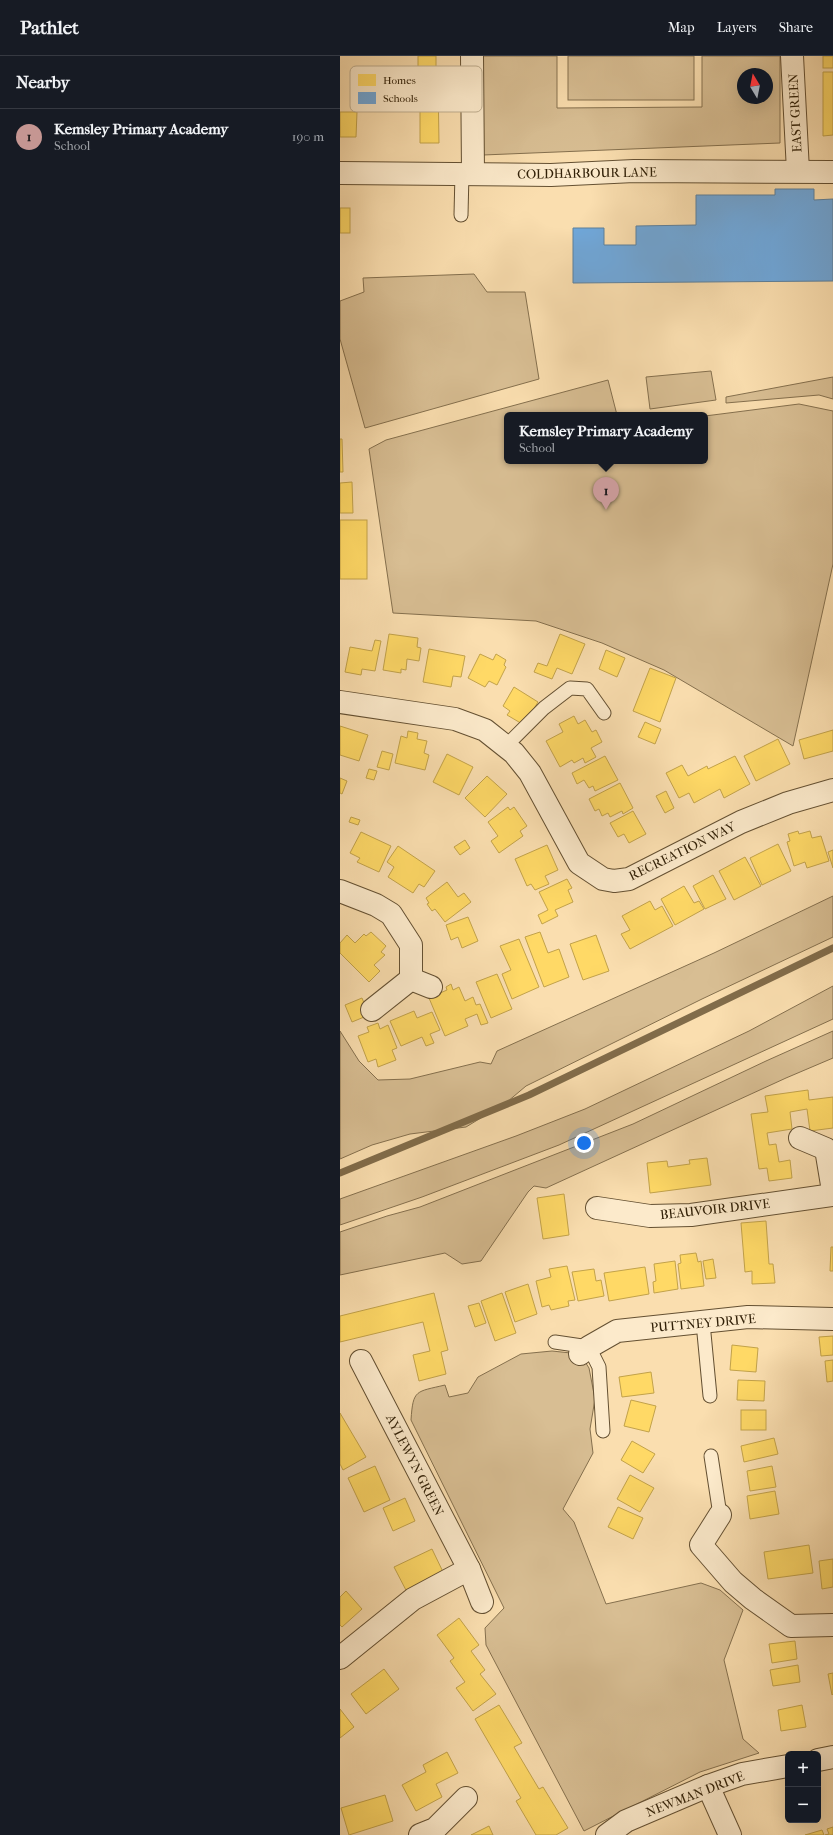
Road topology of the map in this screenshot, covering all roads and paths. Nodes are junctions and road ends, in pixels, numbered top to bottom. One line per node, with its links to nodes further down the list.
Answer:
1 (472, 56): 3 (street)
2 (792, 56): 5 (street, EAST GREEN)
3 (472, 66)
4 (470, 112): 8 (street)
5 (798, 171): 6 (street, COLDHARBOUR LANE); 8 (street, COLDHARBOUR LANE)
6 (833, 172)
7 (340, 173): 8 (street, COLDHARBOUR LANE)
8 (467, 173): 9 (lane)
9 (461, 215)
10 (340, 702): 12 (street, RECREATION WAY)
11 (604, 713): 12 (lane)
12 (506, 746): 13 (street, RECREATION WAY)
13 (833, 790)
14 (340, 891): 15 (street)
15 (372, 1010)
16 (800, 1138): 17 (street)
17 (833, 1191)
18 (833, 1195): 19 (street, BEAUVOIR DRIVE)
19 (597, 1208)
20 (833, 1319): 21 (street, PUTTNEY DRIVE)
21 (703, 1322): 23 (street, PUTTNEY DRIVE); 25 (lane)
22 (555, 1342): 23 (lane)
23 (584, 1351): 26 (lane)
24 (361, 1361): 29 (street, AYLEWYN GREEN)
25 (710, 1396)
26 (602, 1431)
27 (711, 1456): 28 (lane)
28 (720, 1515): 31 (street)
29 (469, 1569): 30 (street, AYLEWYN GREEN); 32 (street)
30 (482, 1602)
31 (833, 1625)
32 (340, 1658)
33 (833, 1757): 34 (street)
34 (821, 1759)
35 (785, 1767): 36 (street, NEWMAN DRIVE)
36 (708, 1786): 39 (street, NEWMAN DRIVE); 40 (street)
37 (466, 1798): 38 (street)
38 (420, 1835)
39 (607, 1835)
40 (730, 1835)

